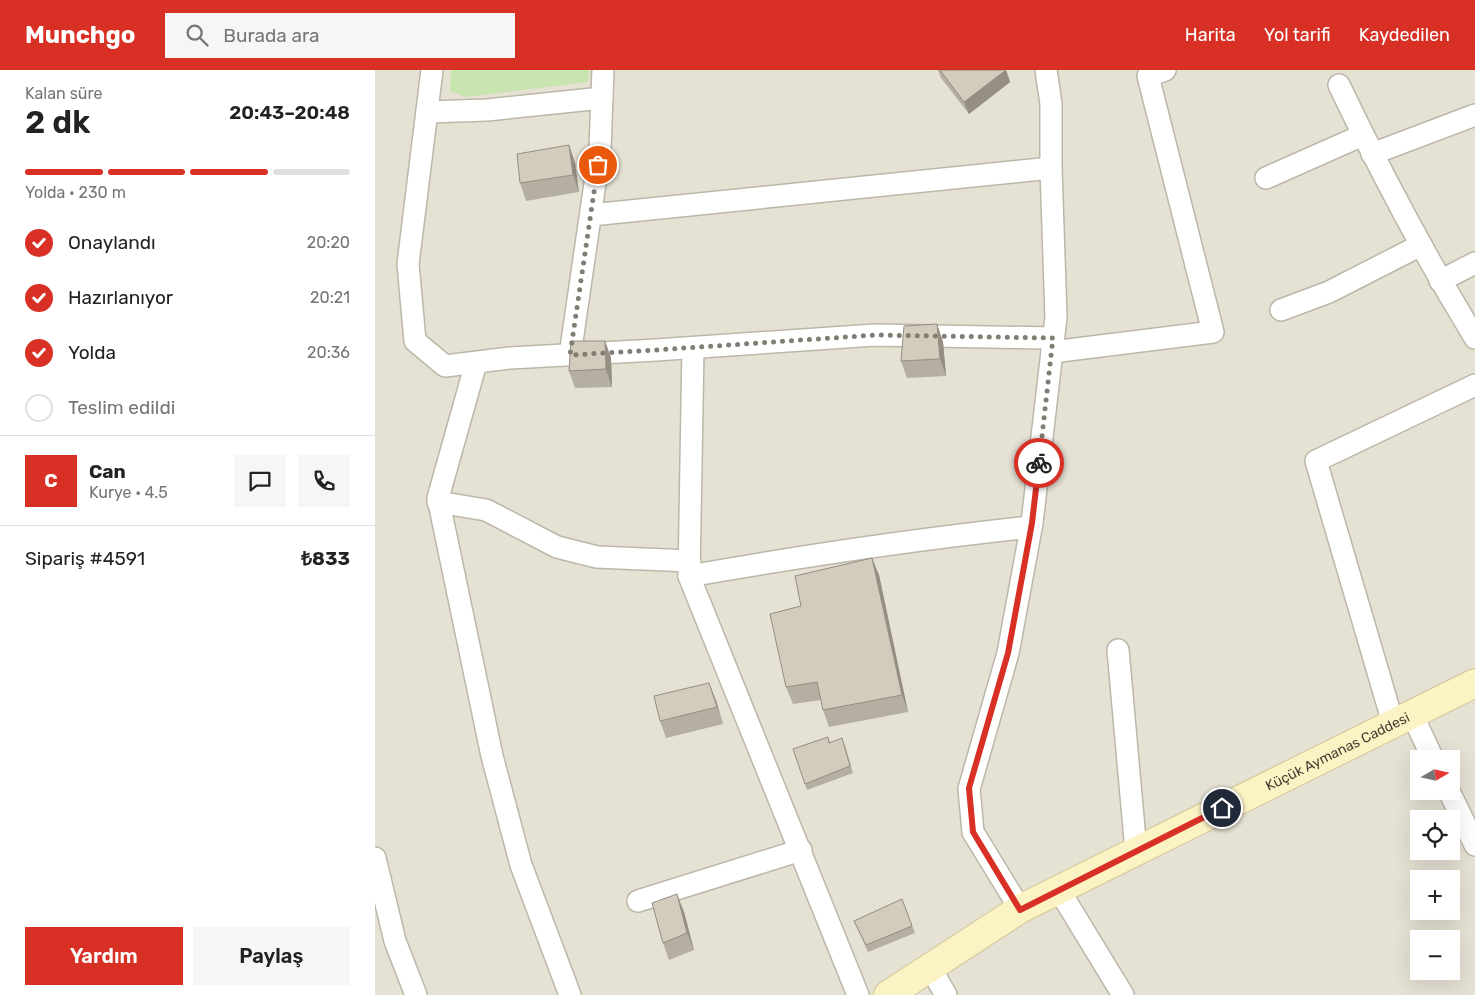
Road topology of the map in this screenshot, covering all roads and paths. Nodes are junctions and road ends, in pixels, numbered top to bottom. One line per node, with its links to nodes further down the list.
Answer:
1 (432, 70): 7 (street)
2 (603, 70): 6 (street)
3 (1047, 70): 10 (street)
4 (1165, 70): 18 (street)
5 (1339, 85): 9 (street)
6 (602, 98): 7 (street); 12 (street)
7 (427, 112): 21 (street)
8 (1475, 115): 9 (street)
9 (1368, 145): 11 (street); 13 (street)
10 (1051, 168): 12 (street); 18 (street)
11 (1266, 178)
12 (591, 215): 20 (street)
13 (1421, 245): 15 (street); 16 (street)
14 (1475, 263): 15 (street)
15 (1440, 281): 17 (street)
16 (1281, 310)
17 (1475, 338)
18 (1052, 345): 19 (street); 24 (street)
19 (693, 348): 20 (street); 25 (street)
20 (570, 355): 21 (street)
21 (476, 363): 23 (street)
22 (1475, 385): 28 (street)
23 (438, 502): 25 (street); 40 (street)
24 (1031, 527): 25 (street); 37 (street)
25 (689, 568): 32 (street)
26 (1118, 650): 33 (street)
27 (1475, 683): 28 (street, Küçük Aymanas Caddesi)
28 (1403, 719): 29 (street); 33 (street, Küçük Aymanas Caddesi)
29 (1426, 750)
30 (1453, 800): 31 (street)
31 (1475, 845)
32 (801, 850): 36 (street); 41 (street)
33 (1136, 851): 35 (street, Küçük Aymanas Caddesi)
34 (375, 858): 39 (street)
35 (1059, 890): 37 (street, Küçük Aymanas Caddesi); 44 (street)
36 (638, 901)
37 (1020, 910): 38 (street, Küçük Aymanas Caddesi)
38 (931, 968): 42 (street, Küçük Aymanas Caddesi); 43 (street)
39 (416, 995)
40 (570, 995)
41 (858, 995)
42 (888, 995)
43 (946, 995)
44 (1123, 995)

